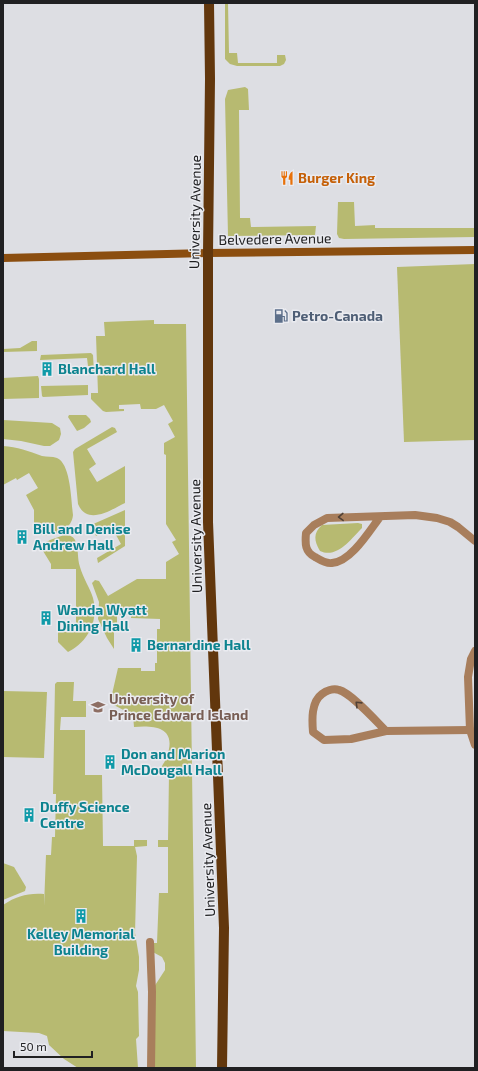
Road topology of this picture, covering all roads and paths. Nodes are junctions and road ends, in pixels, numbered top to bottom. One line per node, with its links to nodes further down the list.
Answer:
1 (209, 3): 3 (main road, University Avenue)
2 (475, 250): 3 (main road, Belvedere Avenue)
3 (208, 253): 4 (main road, Belvedere Avenue); 13 (main road, University Avenue)
4 (3, 258)
5 (380, 517): 5 (street, one-way to 5); 6 (street)
6 (475, 541)
7 (475, 651): 8 (street)
8 (470, 730): 9 (street); 10 (street)
9 (386, 731): 9 (street, one-way to 9)
10 (475, 745)
11 (150, 942): 12 (street)
12 (151, 1068)
13 (222, 1068)

